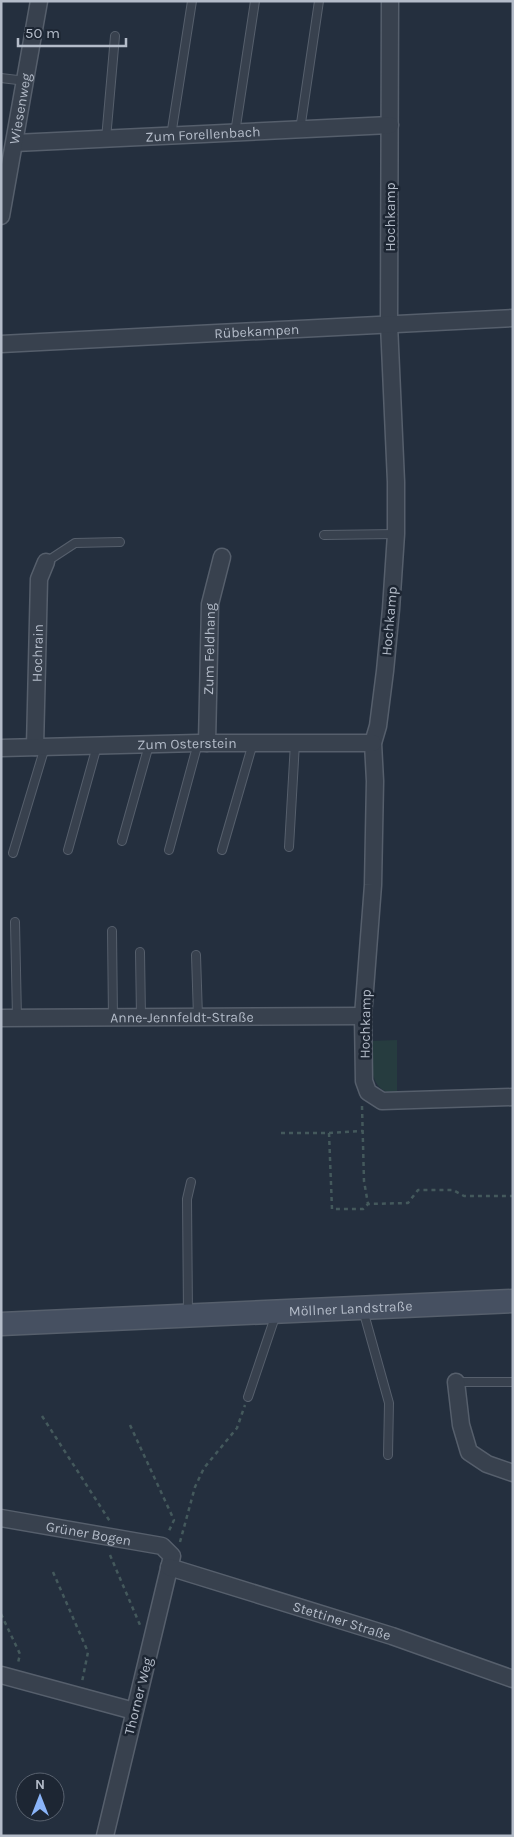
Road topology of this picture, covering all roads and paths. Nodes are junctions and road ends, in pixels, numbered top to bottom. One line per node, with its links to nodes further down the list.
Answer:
1 (39, 1): 8 (street, Wiesenweg)
2 (192, 1): 12 (lane)
3 (255, 1): 11 (lane)
4 (319, 1): 10 (lane)
5 (390, 1): 9 (street, Hochkamp)
6 (115, 36): 13 (lane)
7 (1, 78): 8 (lane)
8 (26, 82): 14 (street, Wiesenweg)
9 (390, 125): 10 (street, Zum Forellenbach); 18 (street, Hochkamp)
10 (300, 130): 11 (street, Zum Forellenbach)
11 (235, 132): 12 (street, Zum Forellenbach)
12 (171, 136): 13 (street, Zum Forellenbach)
13 (106, 139): 14 (street, Zum Forellenbach)
14 (16, 143): 15 (street, Wiesenweg)
15 (6, 172): 16 (street, Wiesenweg)
16 (1, 216)
17 (513, 318): 18 (street, Rübekampen)
18 (390, 324): 19 (street, Rübekampen); 20 (street, Hochkamp)
19 (1, 344)
20 (396, 534): 21 (lane); 27 (street, Hochkamp)
21 (324, 535)
22 (120, 542): 24 (lane)
23 (222, 557): 28 (street, Zum Feldhang)
24 (46, 562): 31 (street, Hochrain)
25 (253, 743): 26 (street, Zum Osterstein); 28 (street, Zum Osterstein); 37 (lane)
26 (295, 743): 27 (street, Zum Osterstein); 34 (lane)
27 (372, 743): 43 (street, Hochkamp)
28 (202, 744): 29 (street, Zum Osterstein); 36 (lane)
29 (149, 745): 30 (street, Zum Osterstein); 33 (lane)
30 (97, 746): 31 (street, Zum Osterstein); 35 (lane)
31 (40, 747): 32 (street, Zum Osterstein); 38 (lane)
32 (1, 748)
33 (122, 841)
34 (289, 847)
35 (68, 850)
36 (169, 850)
37 (222, 850)
38 (13, 853)
39 (15, 922): 46 (lane)
40 (112, 930): 47 (lane)
41 (140, 952): 44 (lane)
42 (196, 955): 45 (lane)
43 (364, 1016): 45 (street, Anne-Jennfeldt-Straße); 48 (street, Hochkamp)
44 (141, 1017): 45 (street, Anne-Jennfeldt-Straße); 47 (street, Anne-Jennfeldt-Straße)
45 (198, 1017)
46 (9, 1018): 47 (street, Anne-Jennfeldt-Straße)
47 (113, 1018)
48 (368, 1092): 49 (street); 50 (path)
49 (513, 1097)
50 (363, 1131): 52 (path); 55 (path)
51 (281, 1133): 52 (path)
52 (329, 1133): 55 (path)
53 (191, 1182): 59 (lane)
54 (513, 1196): 55 (path)
55 (368, 1204)
56 (513, 1301): 57 (main road, Möllner Landstraße)
57 (362, 1308): 58 (main road, Möllner Landstraße); 66 (lane)
58 (276, 1312): 59 (main road, Möllner Landstraße); 63 (lane)
59 (188, 1316): 60 (main road, Möllner Landstraße)
60 (1, 1324)
61 (456, 1382): 62 (lane); 67 (street)
62 (513, 1382)
63 (248, 1397): 71 (path)
64 (42, 1416): 69 (path)
65 (130, 1425): 71 (path)
66 (388, 1455)
67 (513, 1473)
68 (1, 1518): 69 (street, Grüner Bogen)
69 (113, 1536): 71 (street, Grüner Bogen)
70 (110, 1555): 74 (path)
71 (168, 1556): 74 (street, Thorner Weg); 76 (street, Stettiner Straße)
72 (53, 1572): 77 (path)
73 (1, 1614): 75 (path)
74 (150, 1647): 78 (street, Thorner Weg)
75 (8, 1677): 77 (street)
76 (513, 1679)
77 (79, 1696): 78 (street)
78 (134, 1711): 79 (street, Thorner Weg)
79 (104, 1836)

